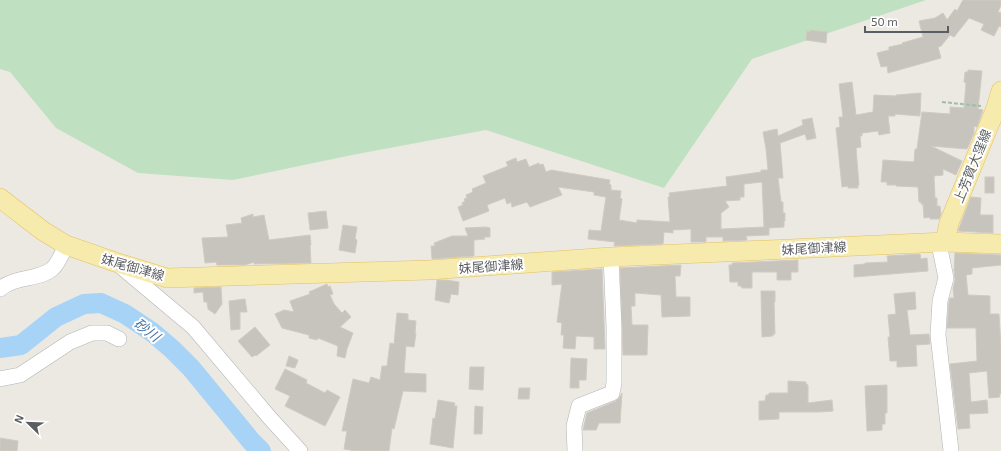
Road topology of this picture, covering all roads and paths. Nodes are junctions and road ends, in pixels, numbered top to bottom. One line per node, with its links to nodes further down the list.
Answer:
1 (998, 100): 2 (path); 4 (main road, 上芳賀大窪線)
2 (942, 102)
3 (0, 198): 6 (main road, 妹尾御津線)
4 (945, 242): 5 (main road, 妹尾御津線); 7 (main road, 妹尾御津線); 14 (street)
5 (1001, 244)
6 (66, 245): 8 (main road, 妹尾御津線); 9 (street)
7 (611, 257): 8 (main road, 妹尾御津線); 13 (street)
8 (115, 262): 12 (street)
9 (0, 289)
10 (119, 340): 11 (street)
11 (0, 379)
12 (300, 451)
13 (575, 451)
14 (951, 451)

